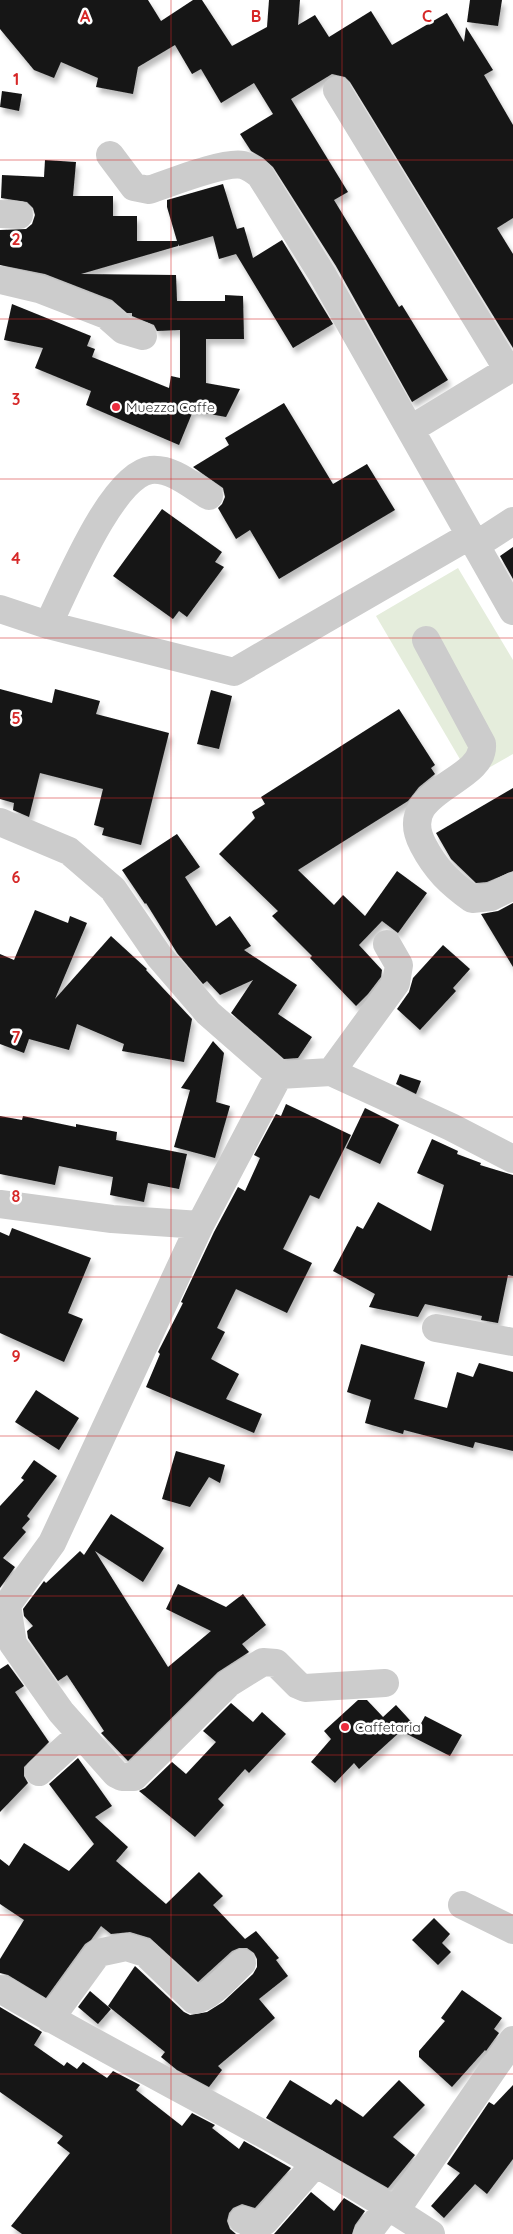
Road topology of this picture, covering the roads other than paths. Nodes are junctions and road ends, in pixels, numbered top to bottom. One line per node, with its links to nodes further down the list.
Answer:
1 (337, 90): 5 (street)
2 (110, 155): 6 (street)
3 (0, 280): 4 (street)
4 (143, 336)
5 (511, 368): 6 (street)
6 (411, 428): 9 (street)
7 (209, 496): 12 (street)
8 (513, 521): 9 (street)
9 (473, 540): 11 (street); 12 (street)
10 (0, 609): 12 (street)
11 (513, 611)
12 (48, 625)
13 (426, 640): 15 (street)
14 (0, 822): 18 (street)
15 (513, 886)
16 (387, 944): 17 (street)
17 (331, 1072): 18 (street); 19 (street)
18 (279, 1075): 21 (street)
19 (513, 1159)
20 (0, 1204): 21 (street)
21 (200, 1226): 24 (street)
22 (436, 1328): 23 (street)
23 (513, 1342)
24 (6, 1648): 26 (street)
25 (385, 1684): 26 (street)
26 (80, 1735): 27 (street)
27 (39, 1772)
28 (462, 1905): 29 (street)
29 (513, 1930)
30 (242, 1963): 32 (street)
31 (0, 1989): 32 (street)
32 (50, 2019): 34 (street)
33 (513, 2040): 35 (street)
34 (316, 2163): 35 (street); 36 (street)
35 (392, 2208): 37 (street); 38 (street)
36 (243, 2220)
37 (367, 2234)
38 (431, 2234)

